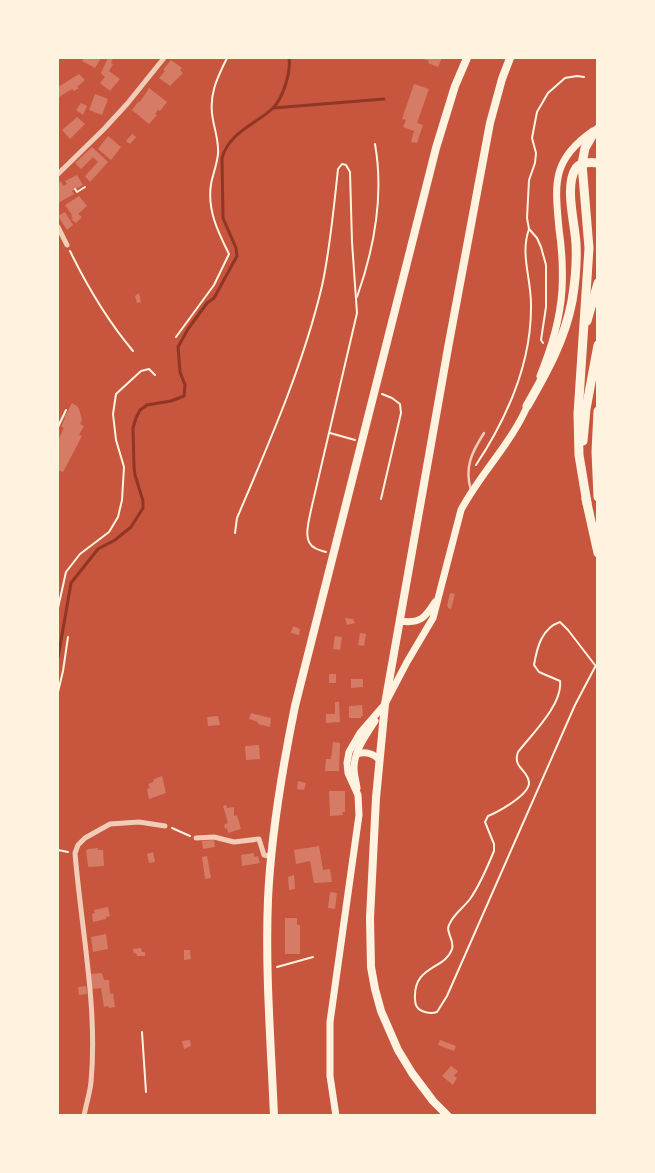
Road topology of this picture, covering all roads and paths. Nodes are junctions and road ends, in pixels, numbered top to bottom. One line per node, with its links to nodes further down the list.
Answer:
1 (164, 58): 9 (street)
2 (227, 58): 17 (path)
3 (467, 58): 23 (main road)
4 (510, 58): 41 (main road)
5 (584, 77): 13 (path)
6 (598, 129): 18 (highway); 20 (main road)
7 (376, 144): 16 (path)
8 (598, 163): 24 (highway)
9 (58, 174)
10 (85, 187): 11 (path)
11 (75, 189)
12 (58, 227): 14 (street)
13 (529, 229): 20 (path); 31 (path)
14 (67, 245): 21 (path)
15 (598, 283): 18 (highway)
16 (356, 299): 28 (path); 36 (path)
17 (176, 337)
18 (582, 341): 35 (highway)
19 (598, 345): 35 (highway)
20 (550, 350): 24 (main road)
21 (133, 351)
22 (155, 375): 40 (path)
23 (375, 391): 30 (main road); 34 (path)
24 (527, 406): 32 (main road)
25 (66, 410): 27 (path)
26 (598, 412): 33 (highway)
27 (58, 427)
28 (330, 433): 30 (path); 38 (path)
29 (484, 433): 31 (lane)
30 (362, 442): 38 (main road)
31 (468, 470): 32 (lane)
32 (472, 492): 39 (main road)
33 (598, 497)
34 (381, 499)
35 (587, 503): 37 (highway)
36 (235, 533)
37 (598, 553)
38 (334, 554): 53 (main road)
39 (440, 595): 41 (main road); 45 (main road)
40 (58, 608)
41 (400, 621): 45 (main road)
42 (68, 637): 44 (path)
43 (596, 668): 43 (path)
44 (58, 692)
45 (385, 704): 46 (main road); 47 (main road); 48 (main road)
46 (357, 754): 47 (main road); 48 (main road)
47 (379, 759): 61 (main road)
48 (358, 796): 60 (main road)
49 (165, 826): 50 (path); 58 (street)
50 (196, 838): 53 (street)
51 (58, 850): 52 (path)
52 (68, 852)
53 (272, 857): 55 (main road)
54 (313, 957): 55 (path)
55 (268, 969): 59 (main road)
56 (142, 1032): 57 (path)
57 (146, 1092)
58 (84, 1116)
59 (274, 1116)
60 (336, 1116)
61 (448, 1116)

